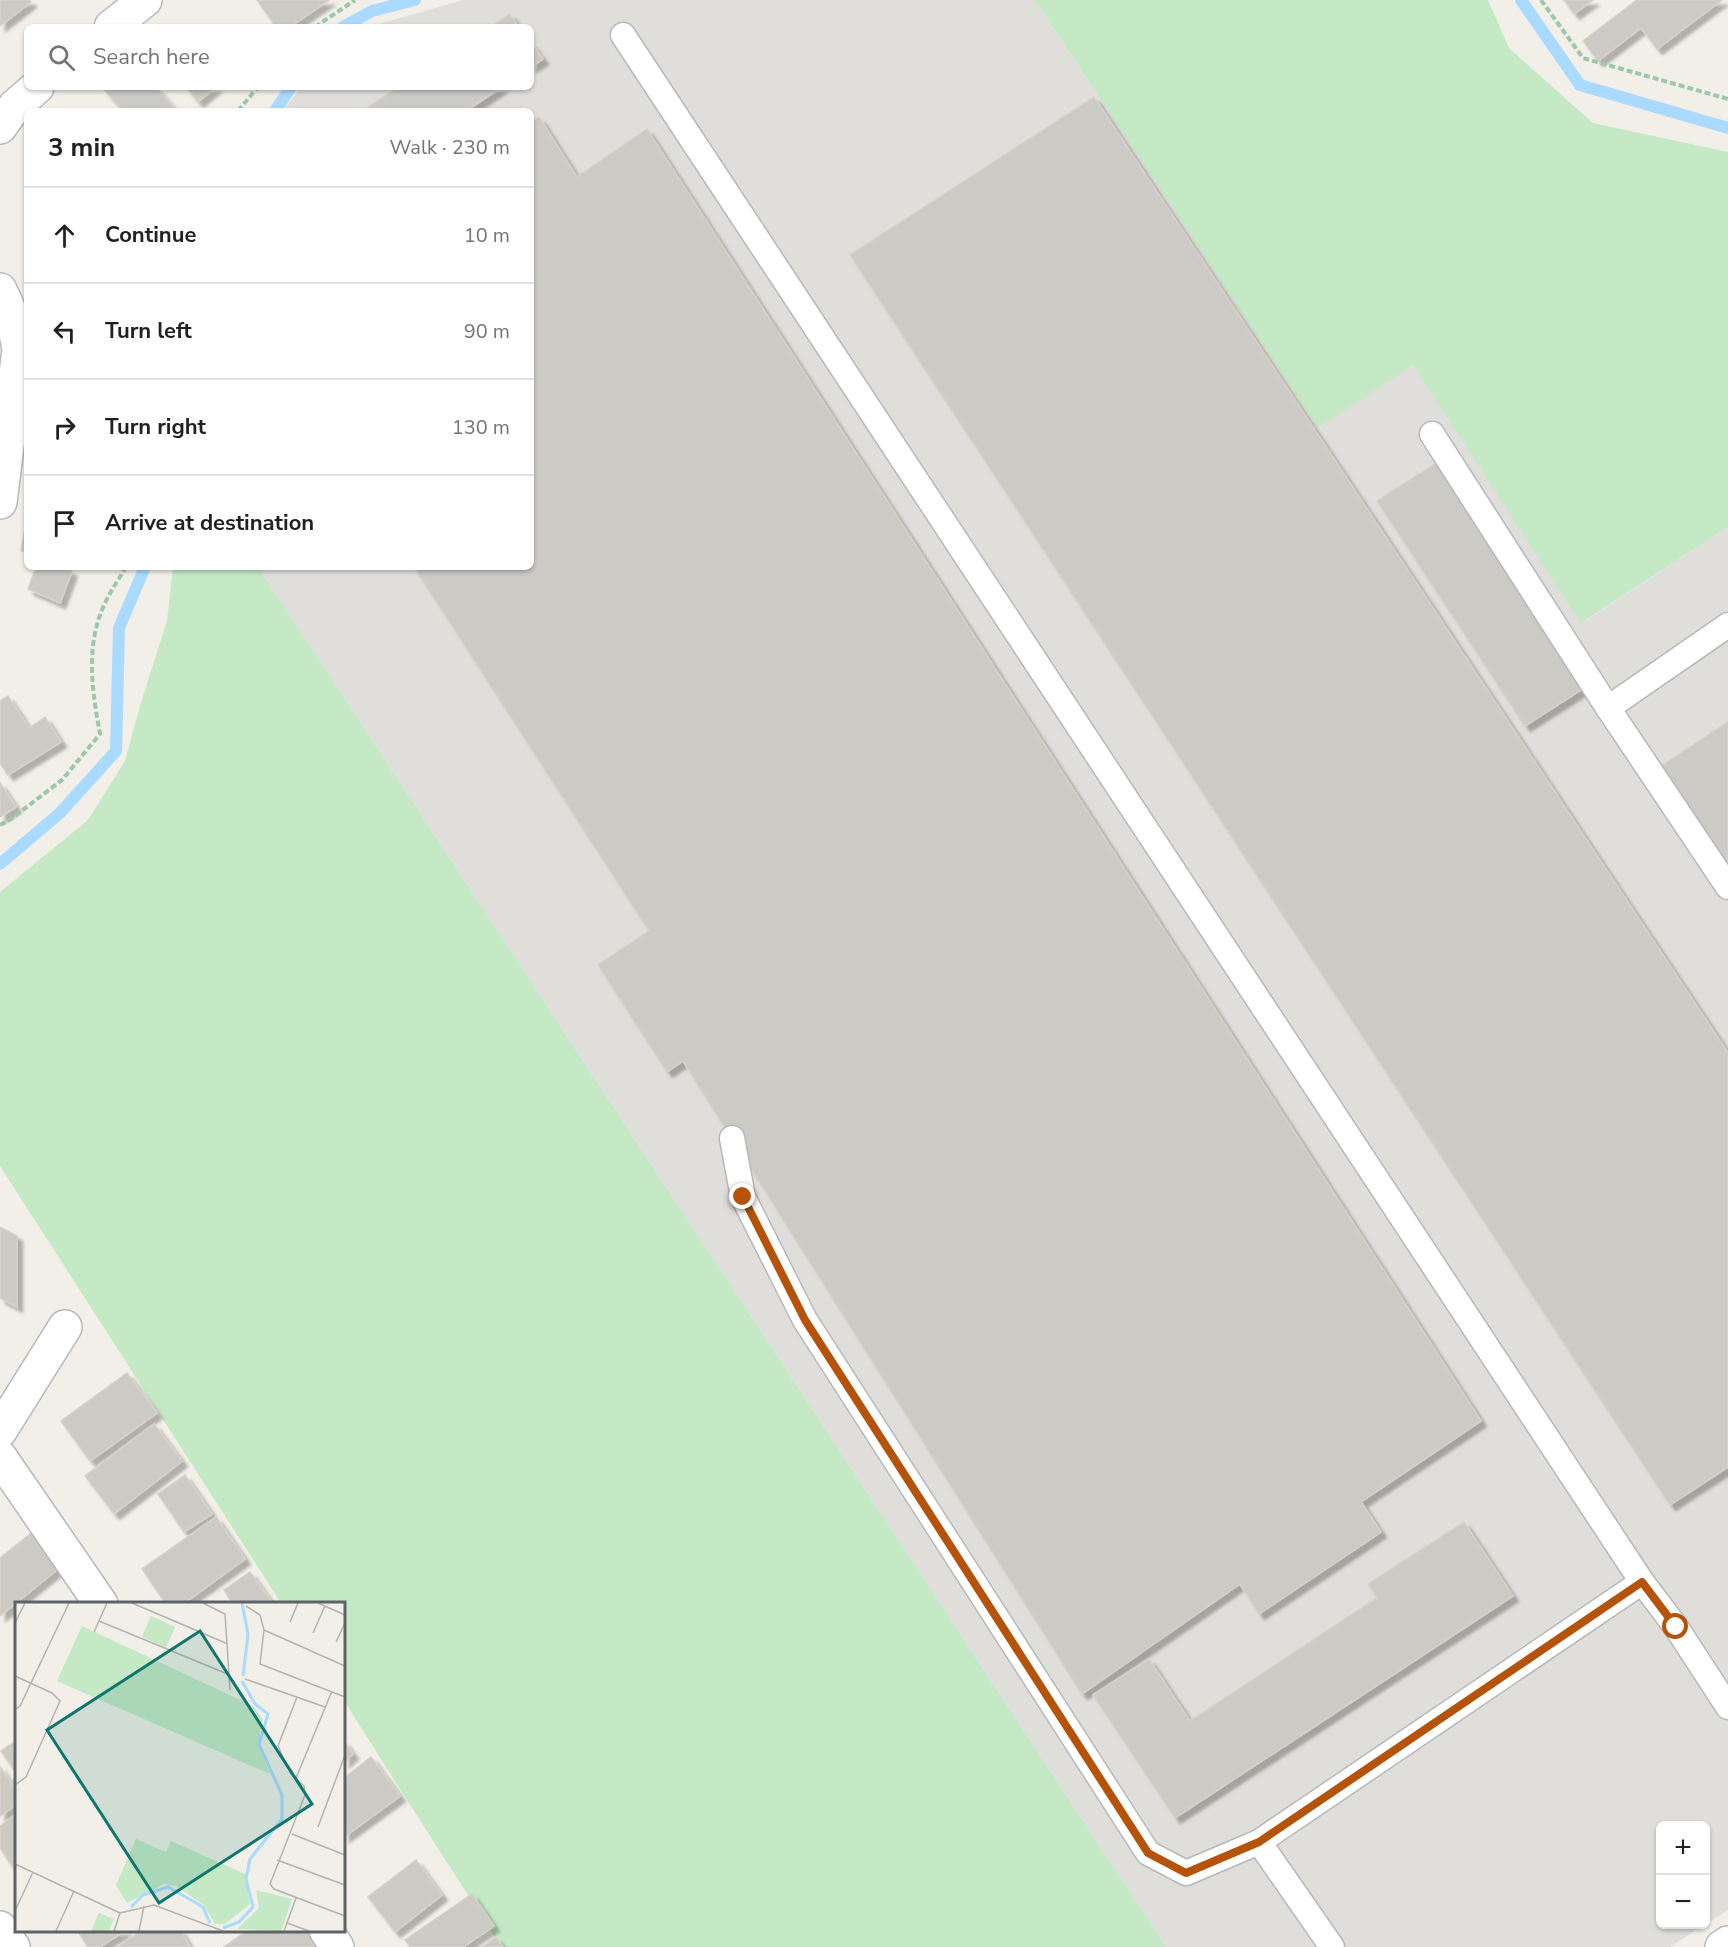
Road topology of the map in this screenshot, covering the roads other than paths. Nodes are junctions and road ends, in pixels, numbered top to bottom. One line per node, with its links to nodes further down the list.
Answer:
1 (145, 0): 2 (street)
2 (115, 24)
3 (623, 35): 16 (lane)
4 (34, 90): 5 (street)
5 (0, 127)
6 (0, 290): 8 (street)
7 (1432, 434): 10 (lane)
8 (0, 502)
9 (1728, 625): 10 (lane)
10 (1608, 708): 11 (lane)
11 (1728, 887)
12 (732, 1138): 19 (lane)
13 (65, 1327): 14 (street)
14 (0, 1431)
15 (0, 1457): 17 (street)
16 (1642, 1582): 18 (lane); 19 (lane)
17 (100, 1602)
18 (1728, 1707)
19 (1259, 1842): 25 (lane)
20 (0, 1928): 23 (street)
21 (327, 1932): 24 (street)
22 (1728, 1943): 26 (street)
23 (13, 1947)
24 (337, 1947)
25 (1332, 1947)
26 (1722, 1947)

